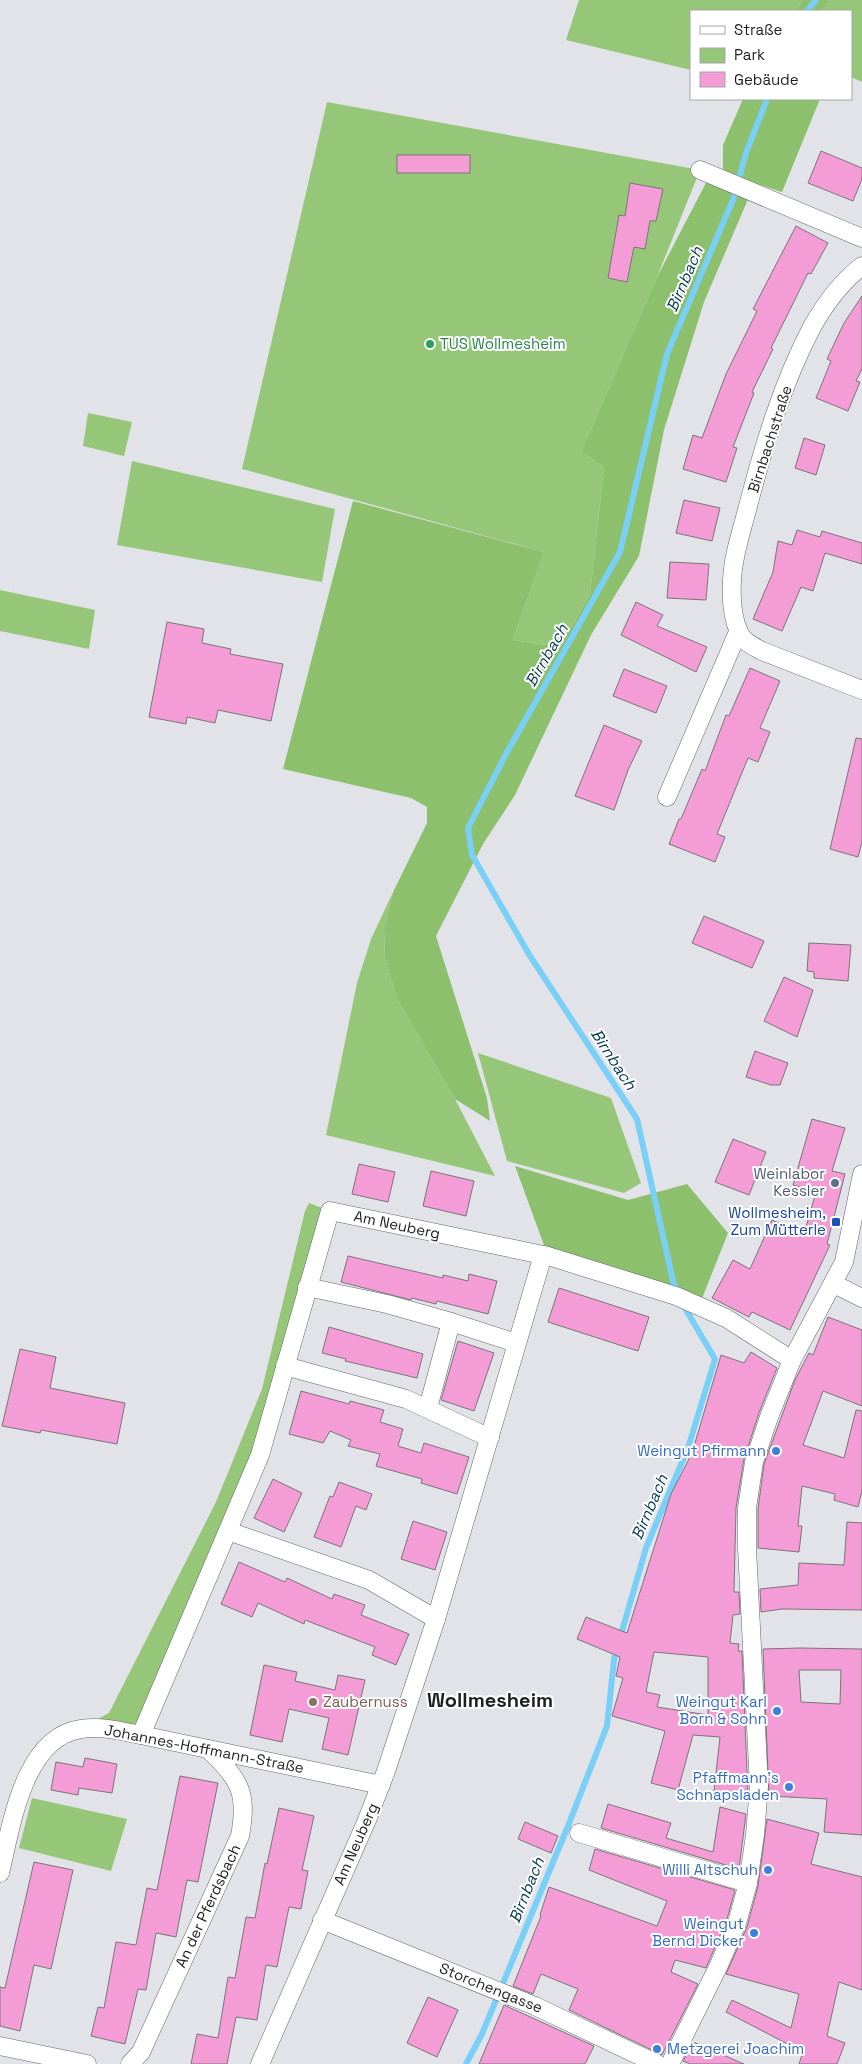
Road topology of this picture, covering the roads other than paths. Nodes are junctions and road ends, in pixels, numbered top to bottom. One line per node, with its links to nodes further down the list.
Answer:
1 (700, 170): 2 (street)
2 (862, 238)
3 (862, 266): 4 (street, Birnbachstraße)
4 (738, 632): 5 (street); 6 (street)
5 (862, 690)
6 (667, 797)
7 (862, 1174): 9 (street)
8 (544, 1255): 10 (street, Am Neuberg); 13 (street, Am Neuberg); 14 (street, Am Neuberg)
9 (834, 1284): 11 (street); 14 (street)
10 (307, 1287): 12 (street); 15 (street, Am Neuberg)
11 (862, 1298)
12 (451, 1322): 13 (street); 16 (street)
13 (516, 1344): 17 (street, Am Neuberg)
14 (792, 1360): 25 (street)
15 (285, 1366): 16 (street); 18 (street, Am Neuberg)
16 (428, 1408): 17 (street)
17 (490, 1438): 19 (street, Am Neuberg)
18 (228, 1531): 19 (street); 20 (street, Am Neuberg)
19 (436, 1619): 22 (street, Am Neuberg)
20 (141, 1735): 21 (street, Johannes-Hoffmann-Straße); 24 (street, Johannes-Hoffmann-Straße)
21 (208, 1749): 22 (street, Johannes-Hoffmann-Straße); 29 (street, An der Pferdsbach)
22 (381, 1785): 26 (street, Am Neuberg)
23 (578, 1832): 25 (street)
24 (0, 1873)
25 (748, 1883): 32 (street)
26 (322, 1920): 30 (street, Am Neuberg); 31 (street, Storchengasse)
27 (0, 2046): 28 (street)
28 (87, 2064)
29 (130, 2064)
30 (260, 2064)
31 (657, 2064)
32 (670, 2064)

